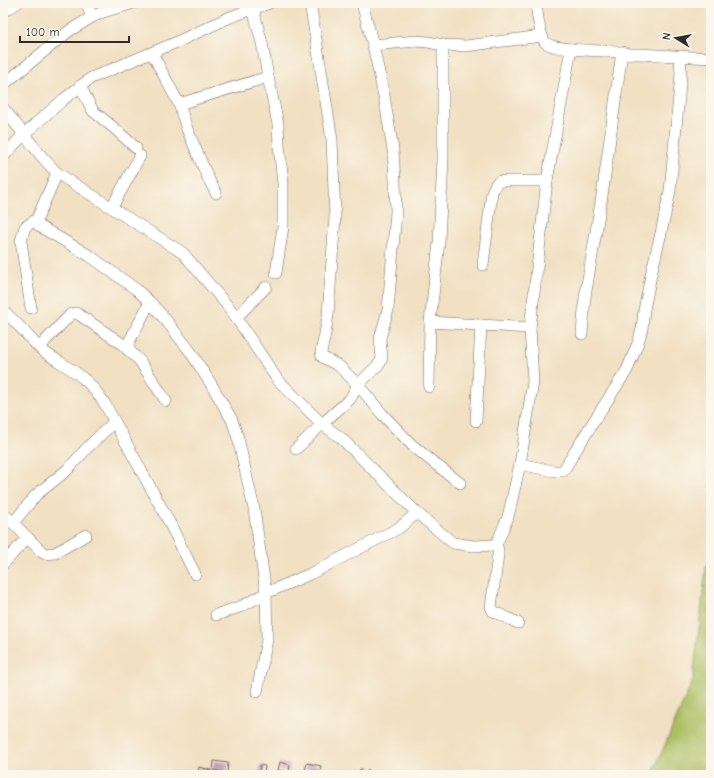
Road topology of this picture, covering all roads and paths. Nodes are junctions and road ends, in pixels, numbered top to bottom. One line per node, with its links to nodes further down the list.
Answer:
1 (16, 3): 9 (street)
2 (86, 3): 10 (street)
3 (134, 3): 10 (street)
4 (269, 3): 8 (street)
5 (310, 3): 44 (street)
6 (362, 3): 12 (street)
7 (536, 3): 11 (street)
8 (253, 9): 16 (street); 19 (street)
9 (3, 12)
10 (92, 17): 20 (street)
11 (542, 36): 13 (street); 14 (street)
12 (373, 45): 13 (street); 44 (street)
13 (443, 45): 38 (street)
14 (571, 49): 15 (street); 27 (street)
15 (622, 52): 17 (street); 41 (street)
16 (152, 53): 21 (street); 22 (street)
17 (680, 56): 18 (street); 51 (street)
18 (711, 58)
19 (268, 77): 22 (street); 32 (street)
20 (3, 85)
21 (80, 86): 24 (street); 29 (street)
22 (179, 104): 28 (street)
23 (3, 108): 24 (street)
24 (24, 134): 25 (street); 26 (street)
25 (3, 157)
26 (57, 173): 29 (street); 30 (street)
27 (547, 181): 31 (street); 40 (street)
28 (216, 193)
29 (112, 207): 37 (street)
30 (37, 219): 34 (street); 35 (street)
31 (483, 265)
32 (276, 273)
33 (266, 287): 37 (street)
34 (150, 302): 43 (street); 61 (street)
35 (31, 308)
36 (3, 310): 42 (street)
37 (236, 318): 49 (street)
38 (430, 322): 39 (street); 45 (street)
39 (481, 325): 40 (street); 47 (street)
40 (530, 328): 51 (street)
41 (582, 334)
42 (40, 348): 43 (street); 48 (street)
43 (128, 350): 46 (street)
44 (358, 385): 49 (street); 52 (street)
45 (429, 387)
46 (166, 401)
47 (476, 421)
48 (114, 422): 55 (street); 60 (street)
49 (322, 424): 50 (street); 54 (street)
50 (296, 449)
51 (520, 464): 58 (street)
52 (460, 482)
53 (3, 513): 55 (street)
54 (417, 513): 58 (street); 61 (street)
55 (13, 523): 57 (street)
56 (86, 535): 57 (street)
57 (27, 538): 59 (street)
58 (496, 545): 63 (street)
59 (3, 564)
60 (195, 574)
61 (266, 593): 62 (street); 64 (street)
62 (216, 615)
63 (518, 623)
64 (257, 692)

